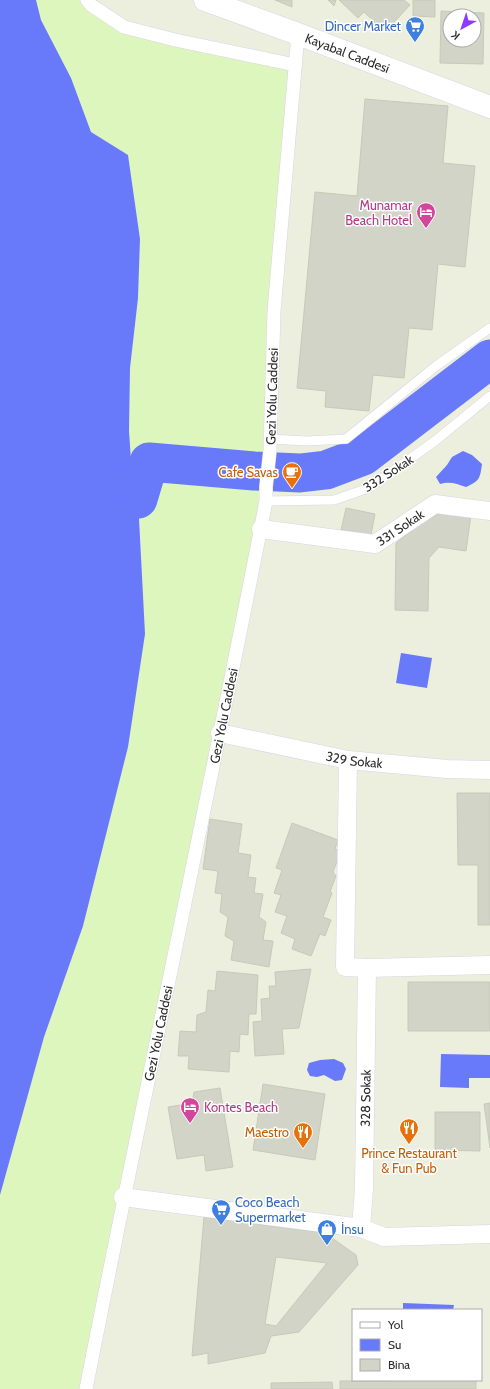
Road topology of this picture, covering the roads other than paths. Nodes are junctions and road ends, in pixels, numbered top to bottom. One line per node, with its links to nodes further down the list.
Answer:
1 (87, 0): 4 (street)
2 (205, 0): 3 (street, Kayabal Caddesi)
3 (298, 34): 4 (street, Gezi Yolu Caddesi); 5 (street, Kayabal Caddesi)
4 (296, 65): 8 (street, Gezi Yolu Caddesi)
5 (490, 106)
6 (490, 328): 8 (lane)
7 (490, 396): 9 (lane, 332 Sokak)
8 (270, 445): 9 (street, Gezi Yolu Caddesi)
9 (266, 501): 11 (street, Gezi Yolu Caddesi)
10 (490, 511): 11 (street, 331 Sokak)
11 (261, 529): 12 (street, Gezi Yolu Caddesi)
12 (220, 733): 13 (street, 329 Sokak); 17 (street, Gezi Yolu Caddesi)
13 (348, 760): 14 (street, 329 Sokak); 16 (street)
14 (490, 770)
15 (490, 965): 16 (street)
16 (367, 968): 18 (street, 328 Sokak)
17 (123, 1197): 18 (street); 20 (street, Gezi Yolu Caddesi)
18 (361, 1228): 19 (street)
19 (490, 1234)
20 (86, 1389)

